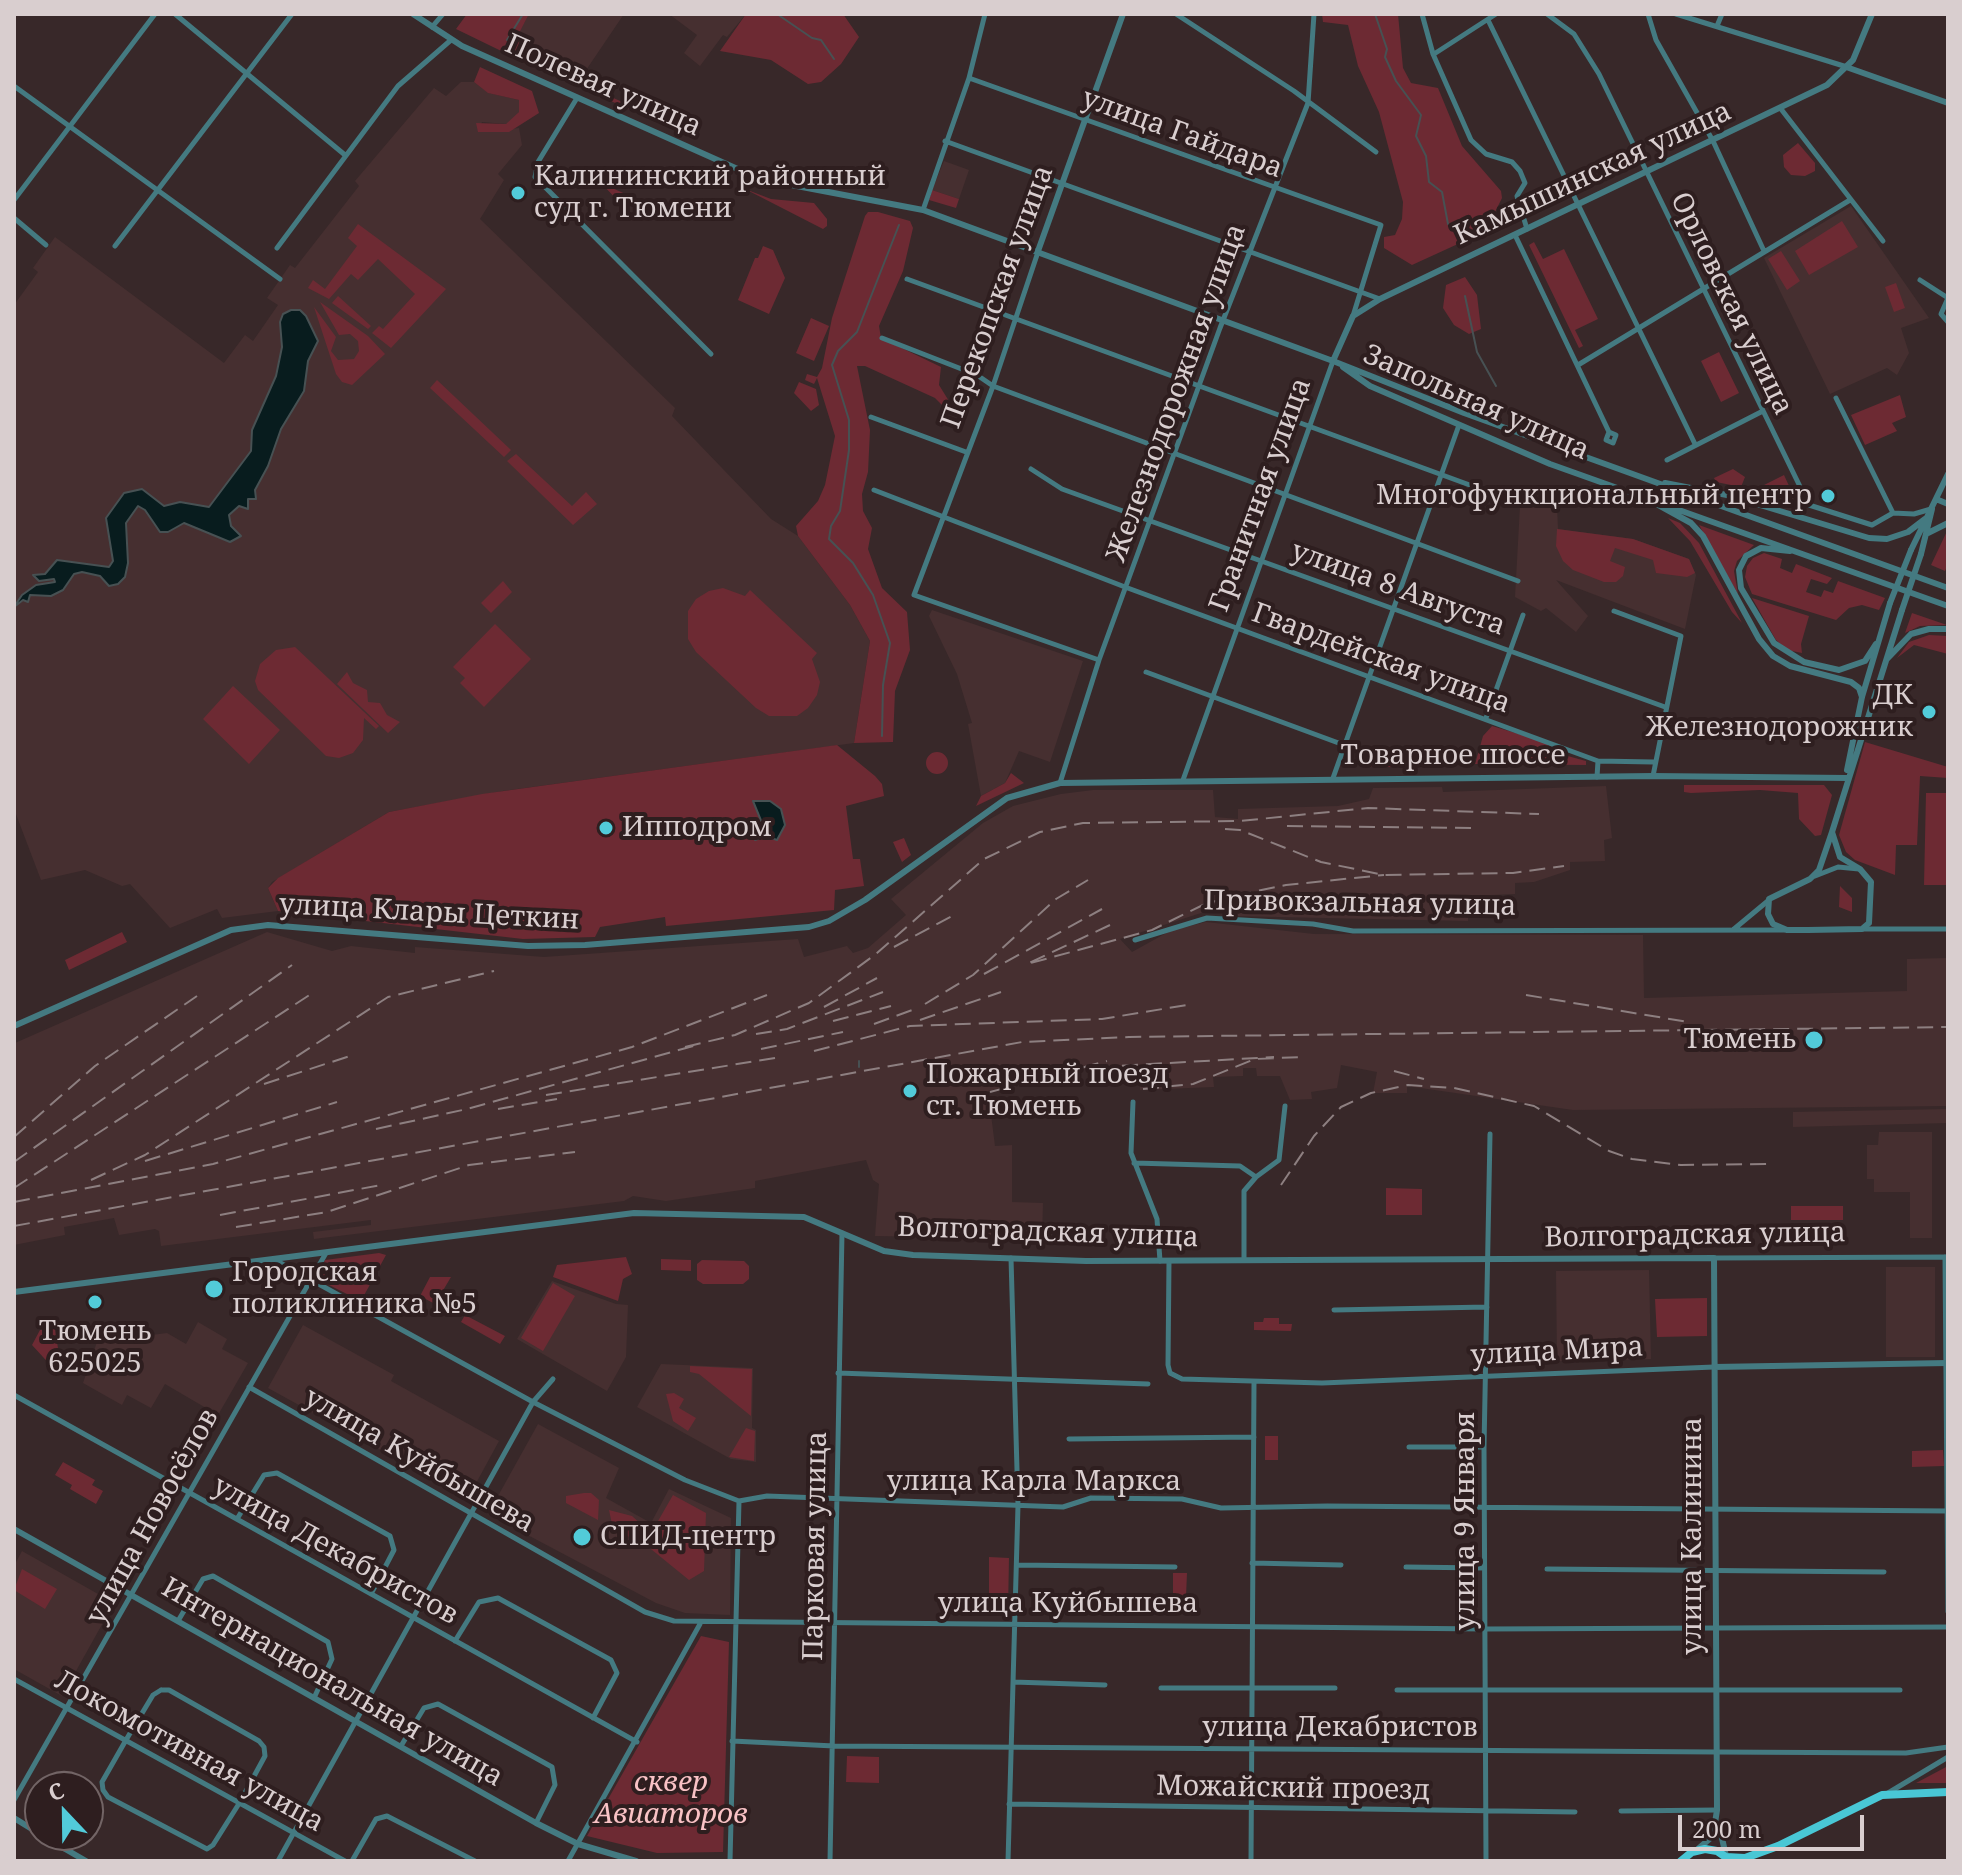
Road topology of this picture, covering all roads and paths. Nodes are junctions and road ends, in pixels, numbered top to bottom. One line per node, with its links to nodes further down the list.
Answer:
1 (155, 14): 31 (street)
2 (175, 14): 23 (street)
3 (292, 14): 23 (street)
4 (413, 14): 19 (street, Полевая улица)
5 (443, 14): 19 (street)
6 (985, 14): 24 (street)
7 (1123, 14): 30 (street, Перекопская улица)
8 (1176, 14): 27 (street)
9 (1314, 14): 27 (street, Железнодорожная улица)
10 (1422, 14): 21 (street)
11 (1496, 14): 17 (street)
12 (1547, 14): 36 (street, Орловская улица)
13 (1648, 14): 33 (street)
14 (1676, 14): 18 (street)
15 (1722, 14): 18 (street)
16 (1872, 14): 22 (street)
17 (1488, 20): 21 (street); 42 (street)
18 (1717, 26): 22 (street)
19 (432, 27): 20 (street, Полевая улица)
20 (451, 40): 26 (street, Полевая улица); 35 (street)
21 (1433, 54): 46 (street)
22 (1849, 68): 28 (street); 29 (street, Камышинская улица)
23 (246, 71): 35 (street); 38 (street)
24 (969, 78): 30 (street, улица Гайдара); 32 (street)
25 (14, 86): 31 (street)
26 (577, 98): 43 (street, Полевая улица); 68 (street)
27 (1308, 103): 34 (street); 39 (street, Железнодорожная улица)
28 (1948, 103)
29 (1781, 109): 33 (street, Камышинская улица); 41 (street)
30 (1085, 120): 37 (street, Перекопская улица); 39 (street, улица Гайдара)
31 (70, 125): 38 (street); 40 (street)
32 (945, 141): 37 (street); 43 (street)
33 (1713, 141): 36 (street, Камышинская улица); 53 (street)
34 (1376, 152)
35 (345, 155): 51 (street)
36 (1645, 173): 42 (street, Камышинская улица); 58 (street, Орловская улица)
37 (1062, 186): 52 (street, Перекопская улица); 54 (street)
38 (158, 189): 50 (street); 55 (street)
39 (1274, 189): 45 (street, улица Гайдара); 54 (street, Железнодорожная улица)
40 (14, 200)
41 (1850, 200): 48 (street); 53 (street)
42 (1578, 205): 46 (street, Камышинская улица); 66 (street)
43 (923, 210): 52 (street, Полевая улица)
44 (14, 218): 49 (street)
45 (1381, 225): 59 (street, Гранитная улица)
46 (1527, 229): 47 (street, Камышинская улица)
47 (1515, 235): 61 (street, Камышинская улица); 70 (street)
48 (1883, 241)
49 (46, 245)
50 (115, 246)
51 (277, 248)
52 (1038, 251): 63 (street, Перекопская улица); 64 (street, Полевая улица)
53 (1764, 251): 58 (street)
54 (1249, 254): 59 (street); 64 (street, Железнодорожная улица)
55 (280, 279)
56 (907, 279): 63 (street)
57 (1920, 280): 60 (street)
58 (1702, 290): 66 (street); 74 (street, Орловская улица)
59 (1359, 292): 61 (street); 62 (street, Гранитная улица)
60 (1948, 298): 65 (street)
61 (1380, 299): 62 (street, Камышинская улица)
62 (1353, 316): 69 (street, Гранитная улица)
63 (1015, 320): 71 (street); 72 (street, Перекопская улица)
64 (1223, 320): 69 (street, Полевая улица); 71 (street, Железнодорожная улица)
65 (1948, 322)
66 (1639, 331): 70 (street); 79 (street)
67 (882, 338): 72 (street)
68 (711, 354)
69 (1333, 361): 76 (street, Запольная улица); 77 (street, Гранитная улица); 86 (street, Запольная улица)
70 (1578, 365): 78 (street)
71 (1199, 385): 77 (street); 81 (street, Железнодорожная улица)
72 (993, 386): 80 (street, Перекопская улица); 81 (street)
73 (1836, 398): 94 (street)
74 (1761, 412): 79 (street); 94 (street, Орловская улица)
75 (871, 417): 80 (street)
76 (1459, 425): 84 (street); 90 (street, Запольная улица)
77 (1309, 426): 84 (street); 88 (street, Гранитная улица)
78 (1609, 432)
79 (1695, 444): 82 (street)
80 (966, 452): 95 (street, Перекопская улица)
81 (1175, 454): 88 (street); 97 (street, Железнодорожная улица)
82 (1667, 460)
83 (1031, 469): 97 (street, улица 8 Августа)
84 (1442, 474): 89 (street); 100 (street)
85 (1948, 474): 91 (street)
86 (1651, 481): 96 (street); 105 (street, Запольная улица)
87 (874, 490): 95 (street, Гвардейская улица)
88 (1284, 495): 100 (street); 102 (street, Гранитная улица)
89 (1497, 495)
90 (1646, 498): 101 (street, Запольная улица); 119 (street)
91 (1936, 499): 92 (street); 93 (street)
92 (1948, 504)
93 (1932, 509): 94 (street, Орловская улица); 96 (street); 99 (street)
94 (1893, 513)
95 (943, 519): 104 (street, Гвардейская улица); 114 (street, Перекопская улица)
96 (1925, 519): 112 (street, bridge)
97 (1150, 522): 102 (street, улица 8 Августа); 104 (street, Железнодорожная улица)
98 (1948, 523): 99 (street)
99 (1928, 533): 115 (street, bridge)
100 (1417, 542): 103 (street); 107 (street)
101 (1797, 551): 106 (street, Запольная улица); 112 (street)
102 (1261, 562): 107 (street, улица 8 Августа); 110 (street, Гранитная улица)
103 (1518, 581)
104 (1125, 587): 110 (street, Гвардейская улица); 114 (street, Железнодорожная улица)
105 (1948, 588)
106 (1948, 606)
107 (1393, 608): 113 (street, улица 8 Августа); 117 (street)
108 (1614, 611): 120 (street)
109 (1523, 615): 113 (street)
110 (1237, 628): 117 (street, Гвардейская улица); 118 (street, Гранитная улица)
111 (1948, 629): 115 (street)
112 (1876, 644): 119 (street)
113 (1510, 650): 120 (street, улица 8 Августа); 121 (street)
114 (1099, 660): 130 (street, Железнодорожная улица)
115 (1885, 662): 128 (street)
116 (1146, 672): 118 (street)
117 (1368, 674): 121 (street, Гвардейская улица); 122 (street)
118 (1211, 697): 122 (street); 129 (street, Гранитная улица)
119 (1862, 697): 128 (street)
120 (1665, 707): 124 (street)
121 (1486, 718): 123 (street, Гвардейская улица)
122 (1344, 745): 127 (street)
123 (1598, 761): 124 (street, Гвардейская улица); 126 (street)
124 (1653, 762): 125 (street)
125 (1653, 776): 126 (street, Товарное шоссе); 128 (street, Товарное шоссе)
126 (1597, 777): 127 (street, Товарное шоссе)
127 (1333, 778): 129 (street, Товарное шоссе)
128 (1847, 778): 131 (street)
129 (1183, 780): 130 (street, Товарное шоссе)
130 (1060, 783): 140 (street, улица Клары Цеткин)
131 (1832, 832): 132 (street); 133 (street)
132 (1860, 869): 133 (street); 135 (street)
133 (1810, 879): 134 (street)
134 (1769, 899): 137 (street); 138 (street)
135 (1862, 929): 136 (street); 138 (street, Привокзальная улица)
136 (1948, 929)
137 (1732, 930): 138 (street, Привокзальная улица); 139 (street, Привокзальная улица)
138 (1787, 930)
139 (1135, 940)
140 (14, 1026)
141 (1133, 1102): 144 (street)
142 (1285, 1106): 145 (street)
143 (1490, 1134): 153 (street, улица 9 Января)
144 (1134, 1163): 145 (street); 154 (street)
145 (1256, 1177): 152 (street)
146 (842, 1233): 147 (street, Волгоградская улица); 149 (street, Волгоградская улица); 162 (street, Парковая улица)
147 (326, 1253): 151 (street, Волгоградская улица); 156 (street, улица Новосёлов)
148 (1946, 1257): 150 (street, Волгоградская улица); 160 (street)
149 (1011, 1258): 154 (street, Волгоградская улица); 165 (street)
150 (1714, 1258): 153 (street, Волгоградская улица); 161 (street, улица Калинина)
151 (275, 1260): 156 (street, улица Карла Маркса); 157 (street, Волгоградская улица)
152 (1244, 1260): 153 (street, Волгоградская улица); 155 (street, Волгоградская улица)
153 (1487, 1260): 158 (street, улица 9 Января)
154 (1160, 1261): 155 (street, Волгоградская улица)
155 (1169, 1261): 166 (street, улица Мира)
156 (311, 1282): 168 (street, улица Новосёлов); 170 (street, улица Карла Маркса)
157 (14, 1292)
158 (1487, 1307): 159 (street); 163 (street, улица 9 Января)
159 (1334, 1310)
160 (1947, 1363): 161 (street, улица Мира); 182 (street)
161 (1714, 1367): 163 (street, улица Мира); 181 (street, улица Калинина)
162 (838, 1373): 165 (street); 177 (street, Парковая улица)
163 (1487, 1377): 166 (street, улица Мира); 174 (street, улица 9 Января)
164 (553, 1379): 170 (street)
165 (1014, 1381): 167 (street); 178 (street)
166 (1254, 1383): 171 (street)
167 (1148, 1384)
168 (249, 1387): 175 (street, улица Новосёлов); 183 (street, улица Куйбышева)
169 (14, 1395): 175 (street, улица Декабристов)
170 (533, 1402): 176 (street, улица Карла Маркса); 183 (street)
171 (1254, 1437): 172 (street); 179 (street)
172 (1069, 1439)
173 (1409, 1447): 174 (street)
174 (1484, 1447): 180 (street, улица 9 Января)
175 (189, 1493): 184 (street, улица Декабристов); 195 (street, улица Новосёлов)
176 (739, 1501): 177 (street, улица Карла Маркса); 202 (street)
177 (835, 1501): 178 (street, улица Карла Маркса); 201 (street, Парковая улица)
178 (1018, 1505): 179 (street, улица Карла Маркса); 187 (street)
179 (1255, 1506): 180 (street, улица Карла Маркса); 186 (street)
180 (1484, 1508): 181 (street, улица Карла Маркса); 191 (street, улица 9 Января)
181 (1715, 1510): 182 (street, улица Карла Маркса); 193 (street, улица Калинина)
182 (1947, 1510): 197 (street)
183 (470, 1513): 198 (street); 200 (street, улица Куйбышева)
184 (237, 1519): 196 (street, улица Декабристов); 196 (street)
185 (14, 1529): 195 (street, Интернациональная улица)
186 (1252, 1563): 188 (street); 204 (street)
187 (1017, 1565): 189 (street); 203 (street)
188 (1341, 1565)
189 (1175, 1567)
190 (1406, 1567): 191 (street)
191 (1484, 1568): 206 (street, улица 9 Января)
192 (1547, 1569): 193 (street)
193 (1716, 1571): 194 (street); 207 (street, улица Калинина)
194 (1884, 1572)
195 (132, 1594): 199 (street, Интернациональная улица); 220 (street, улица Новосёлов)
196 (371, 1594): 198 (street, улица Декабристов)
197 (1948, 1612)
198 (413, 1617): 208 (street, улица Декабристов); 222 (street)
199 (178, 1621): 219 (street, Интернациональная улица); 219 (street)
200 (700, 1624): 202 (street, улица Куйбышева); 226 (street)
201 (834, 1624): 202 (street, улица Куйбышева); 203 (street, улица Куйбышева); 228 (street, Парковая улица)
202 (734, 1625): 225 (street)
203 (1015, 1625): 204 (street, улица Куйбышева); 210 (street)
204 (1252, 1626): 206 (street, улица Куйбышева); 213 (street)
205 (1948, 1627): 207 (street, улица Куйбышева)
206 (1485, 1629): 207 (street, улица Куйбышева); 217 (street, улица 9 Января)
207 (1716, 1629): 215 (street, улица Калинина)
208 (455, 1641): 221 (street, улица Декабристов); 221 (street)
209 (14, 1679): 220 (street, Локомотивная улица)
210 (1013, 1682): 211 (street); 230 (street)
211 (1105, 1685)
212 (1161, 1688): 213 (street)
213 (1252, 1688): 214 (street); 229 (street)
214 (1335, 1688)
215 (1716, 1689): 217 (street); 218 (street); 233 (street, улица Калинина)
216 (1397, 1690): 217 (street)
217 (1485, 1690): 232 (street, улица 9 Января)
218 (1900, 1690)
219 (314, 1698): 222 (street, Интернациональная улица)
220 (67, 1708): 224 (street, Локомотивная улица); 237 (street, улица Новосёлов)
221 (593, 1718): 226 (street, улица Декабристов)
222 (357, 1720): 227 (street, Интернациональная улица); 246 (street)
223 (1948, 1736): 231 (street)
224 (126, 1740): 238 (street, Локомотивная улица); 238 (street); 238 (street)
225 (732, 1741): 228 (street, улица Декабристов); 261 (street)
226 (637, 1742): 247 (street)
227 (401, 1746): 245 (street, Интернациональная улица); 245 (street)
228 (834, 1746): 230 (street, улица Декабристов); 262 (street, Парковая улица)
229 (1251, 1747): 230 (street, улица Декабристов); 232 (street, улица Декабристов); 240 (street)
230 (1010, 1748): 239 (street)
231 (1948, 1748): 233 (street, улица Декабристов)
232 (1485, 1749): 233 (street, улица Декабристов); 244 (street, улица 9 Января)
233 (1716, 1752): 243 (street, улица Калинина)
234 (1948, 1757): 236 (street)
235 (1948, 1792): 236 (main road)
236 (1887, 1794): 248 (main road)
237 (14, 1800)
238 (240, 1802): 246 (street, Локомотивная улица)
239 (1009, 1804): 240 (street, Можайский проезд); 263 (street)
240 (1251, 1807): 244 (street, Можайский проезд); 264 (street)
241 (1621, 1811): 243 (street)
242 (1575, 1812): 244 (street, Можайский проезд)
243 (1717, 1812): 251 (street, улица Калинина); 252 (street, улица Калинина)
244 (1486, 1813): 265 (street, улица 9 Января)
245 (536, 1823): 247 (street, Интернациональная улица)
246 (293, 1832): 255 (street); 256 (street, Локомотивная улица)
247 (578, 1844): 259 (street); 260 (street, Интернациональная улица)
248 (1778, 1846): 252 (main road); 266 (main road)
249 (67, 1851): 250 (street)
250 (70, 1853): 253 (street); 254 (street)
251 (1684, 1858): 252 (main road)
252 (1728, 1859)
253 (65, 1861)
254 (86, 1861)
255 (278, 1861)
256 (345, 1861)
257 (352, 1861): 258 (street)
258 (475, 1861)
259 (568, 1861)
260 (636, 1861)
261 (730, 1861)
262 (830, 1861)
263 (1008, 1861)
264 (1251, 1861)
265 (1486, 1861)
266 (1756, 1861)

